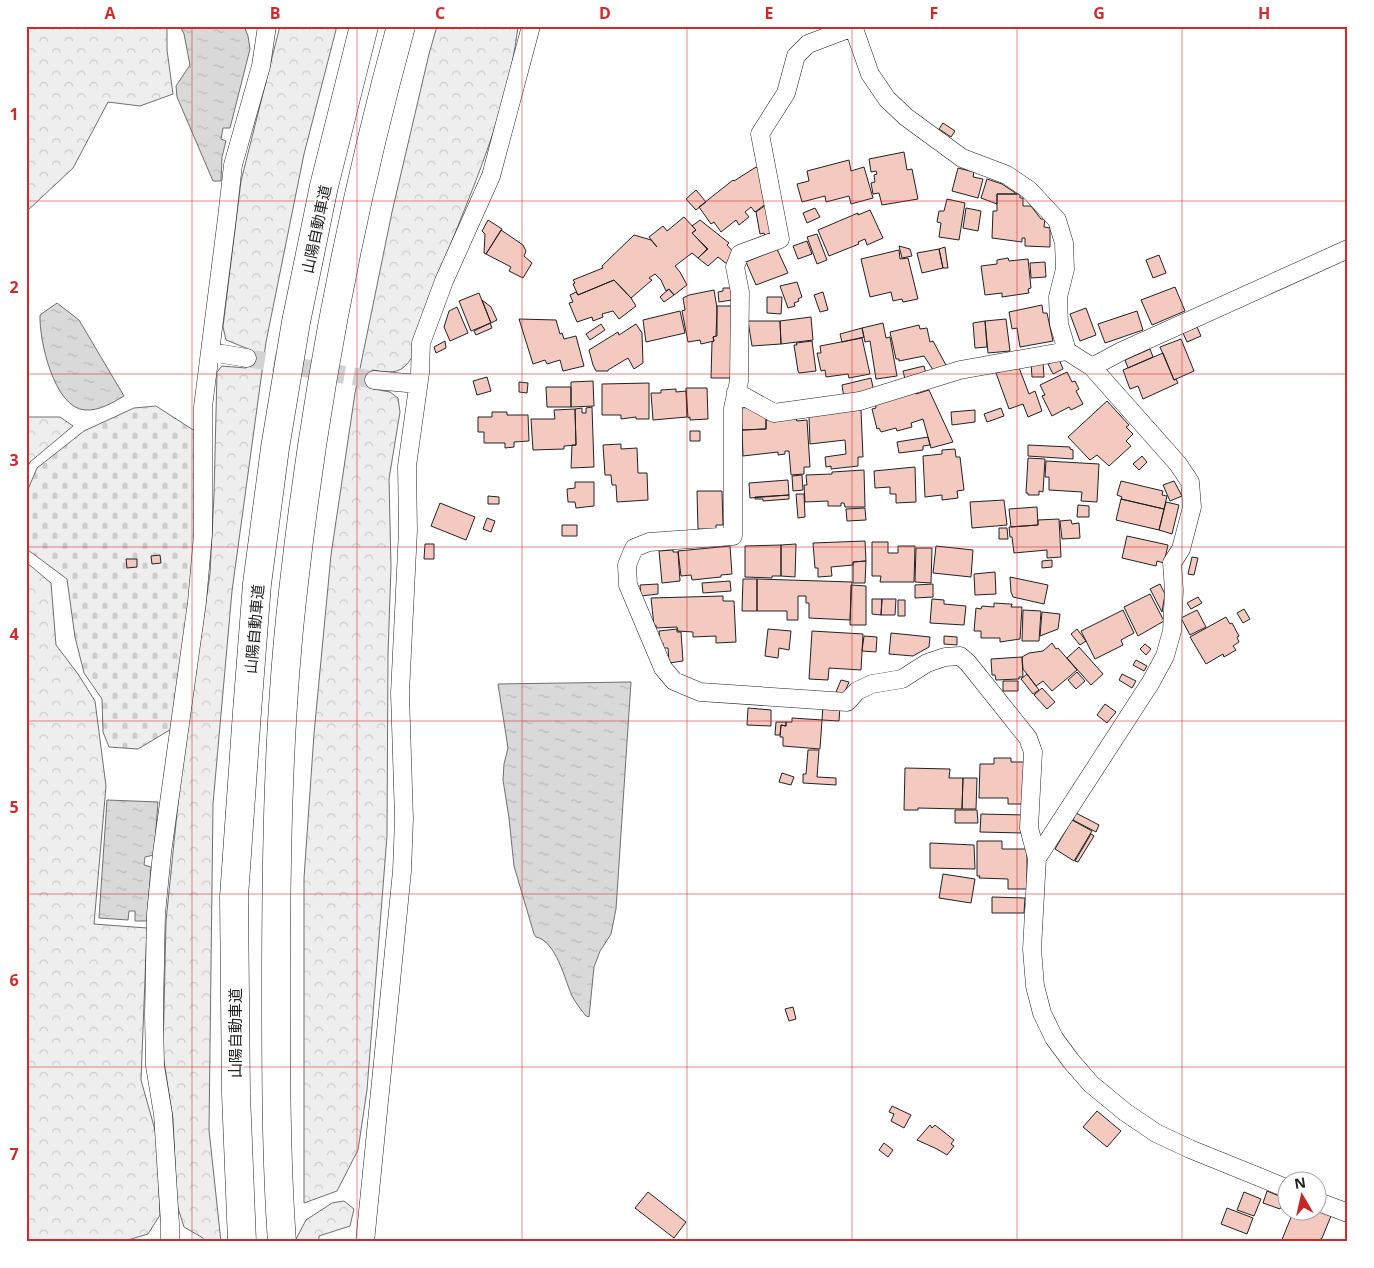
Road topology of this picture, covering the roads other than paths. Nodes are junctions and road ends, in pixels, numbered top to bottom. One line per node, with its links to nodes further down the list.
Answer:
1 (267, 26): 8 (street)
2 (364, 26): 19 (highway, 山陽自動車道)
3 (400, 26): 20 (highway)
4 (531, 26): 12 (street)
5 (853, 26): 7 (street); 13 (street)
6 (1348, 249): 10 (street)
7 (1067, 351): 10 (street); 13 (street)
8 (210, 352): 9 (street); 18 (street)
9 (246, 358)
10 (1092, 367): 14 (street)
11 (374, 380): 12 (street)
12 (418, 384): 21 (street)
13 (736, 392): 14 (street)
14 (1036, 858): 15 (street)
15 (1276, 1184)
16 (1326, 1204): 17 (street)
17 (1348, 1213)
18 (170, 1242)
19 (242, 1242)
20 (282, 1242)
21 (365, 1242)

